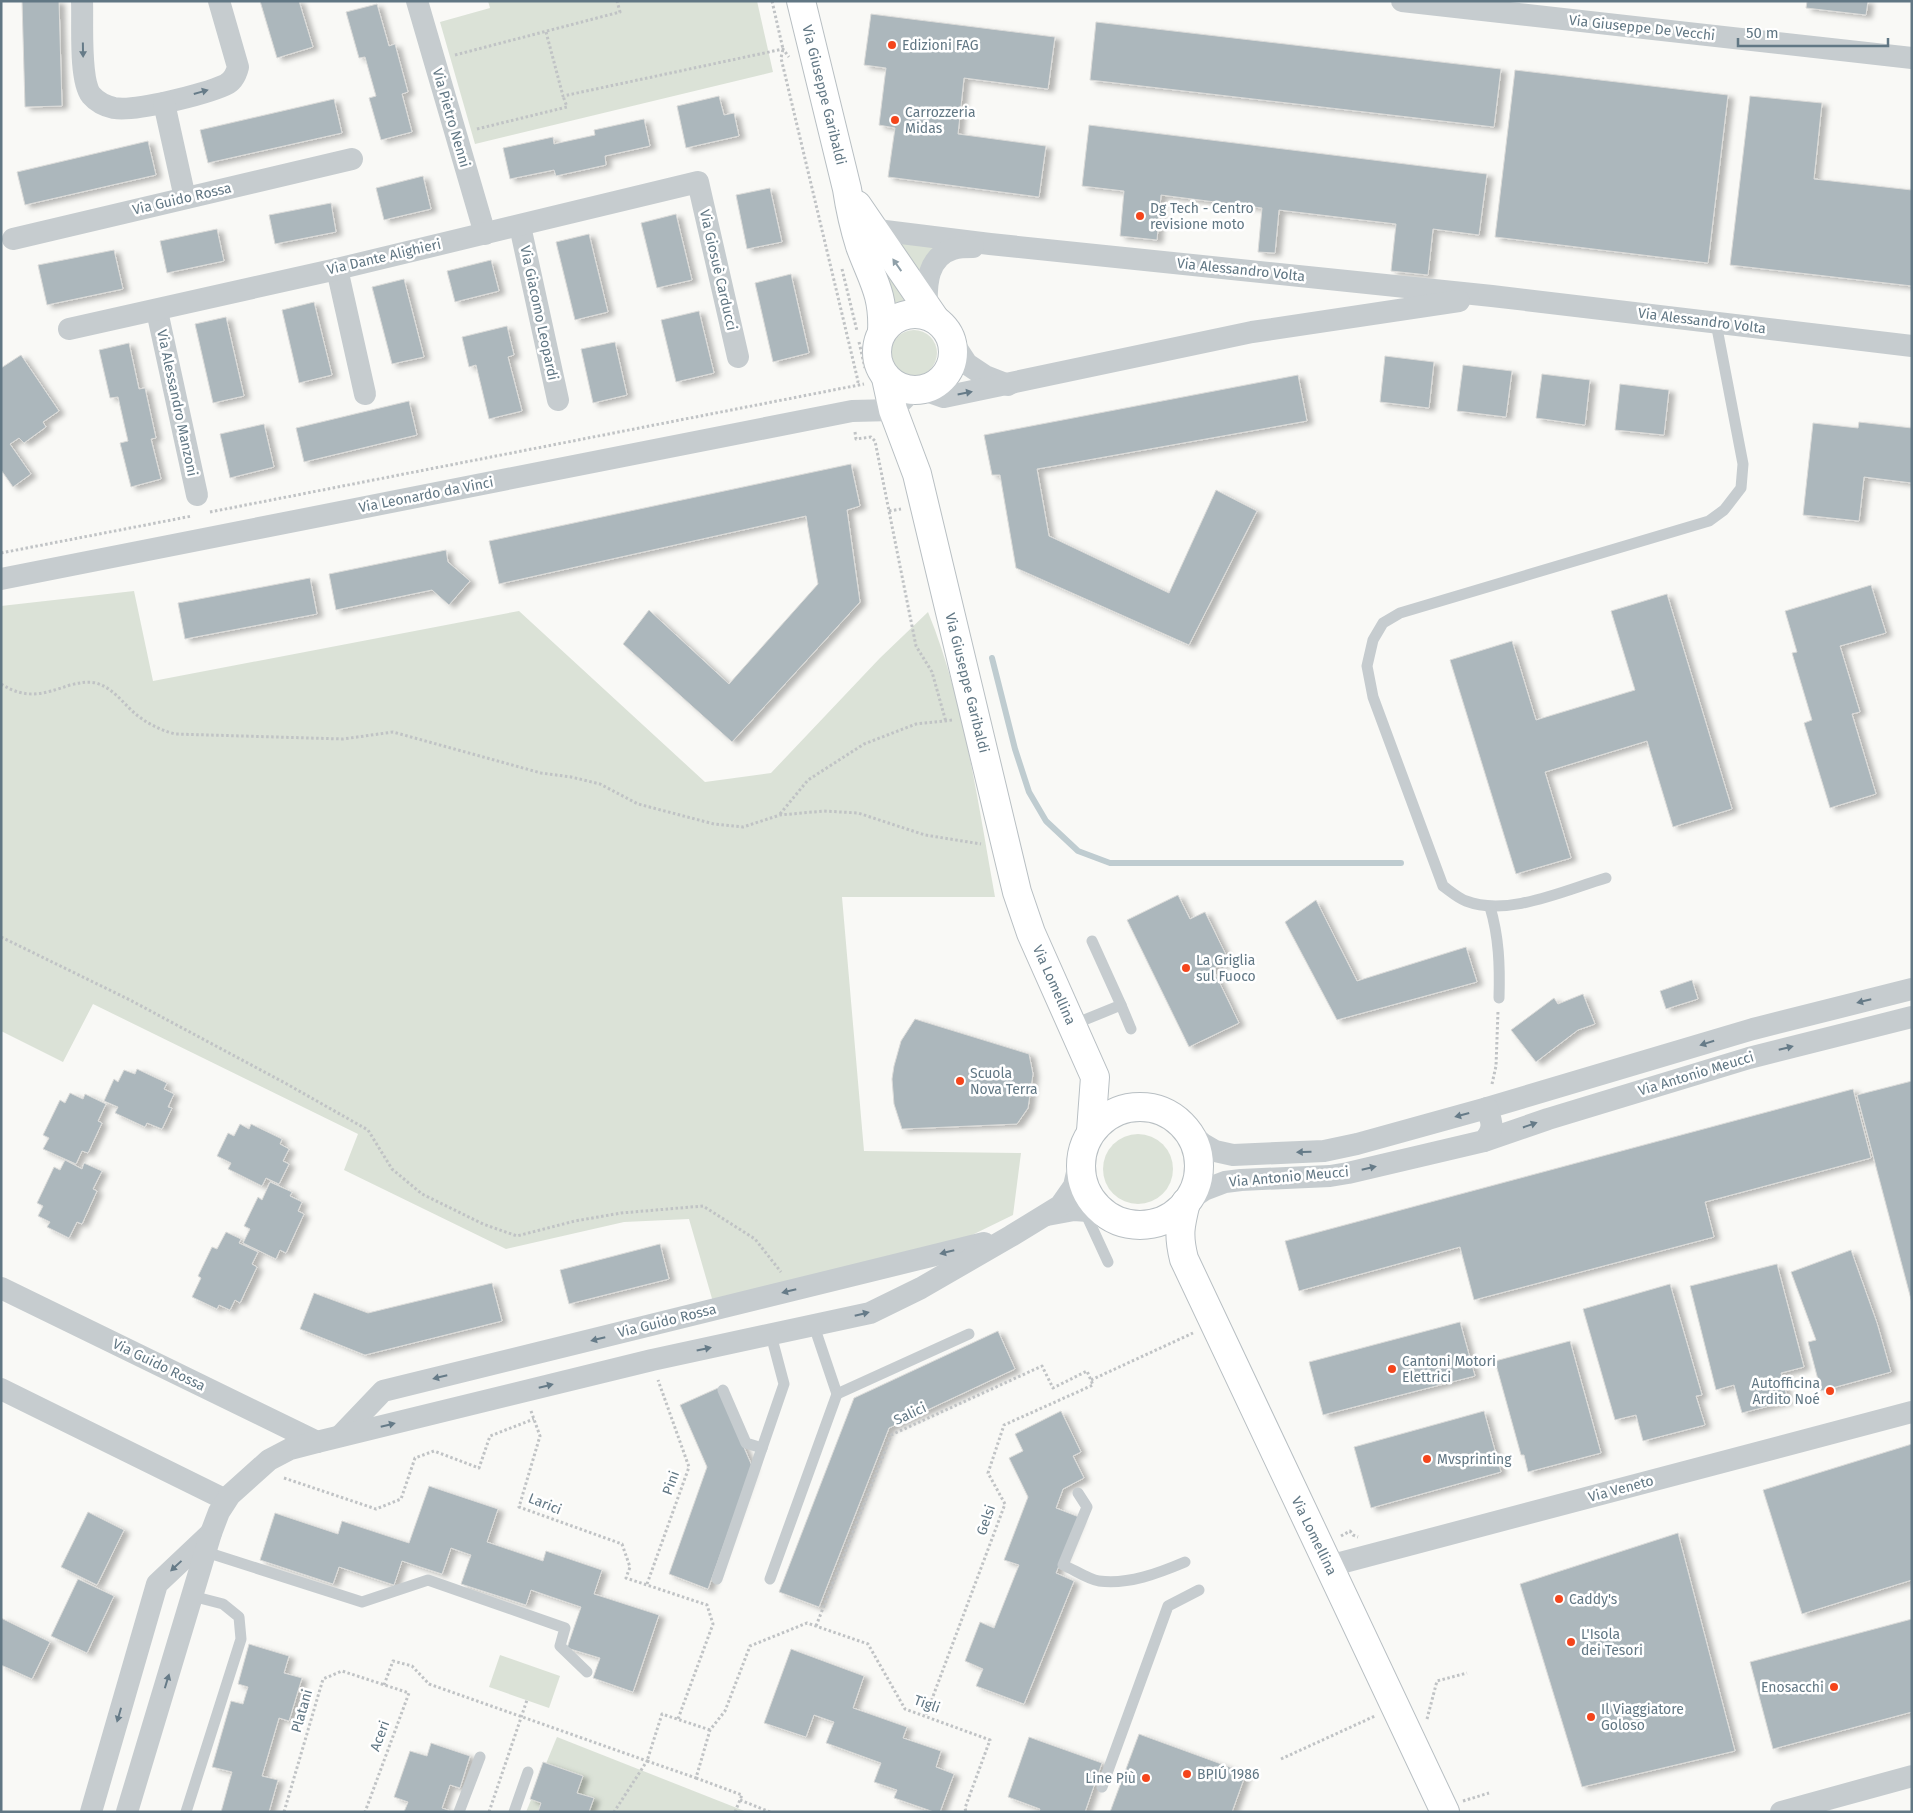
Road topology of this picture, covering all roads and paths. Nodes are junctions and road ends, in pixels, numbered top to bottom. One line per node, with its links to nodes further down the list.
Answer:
1 (82, 1): 13 (street, one-way to 13)
2 (220, 1): 13 (street, one-way to 2)
3 (417, 1): 11 (street, Via Pietro Nenni)
4 (617, 1): 8 (path)
5 (772, 1): 9 (path)
6 (801, 1): 17 (main road, Via Giuseppe Garibaldi)
7 (1402, 1): 10 (street, Via Giuseppe De Vecchi)
8 (546, 32): 11 (path); 12 (path)
9 (783, 49): 12 (path); 36 (path)
10 (1912, 58)
11 (434, 60): 14 (street, Via Pietro Nenni)
12 (563, 96): 14 (path)
13 (164, 102): 18 (street)
14 (456, 134): 21 (street, Via Pietro Nenni)
15 (352, 159): 18 (street, Via Guido Rossa)
16 (698, 182): 19 (street, Via Dante Alighieri); 33 (street, Via Giosuè Carducci)
17 (847, 189): 20 (main road, Via Giuseppe Garibaldi); 30 (main road, Via Giuseppe Garibaldi)
18 (185, 198): 22 (street, Via Guido Rossa)
19 (520, 226): 21 (street, Via Dante Alighieri); 39 (street, Via Giacomo Leopardi)
20 (871, 227): 23 (street, Via Alessandro Volta); 27 (main road, Via Giuseppe Garibaldi, one-way to 20)
21 (485, 234): 24 (street, Via Dante Alighieri)
22 (13, 239)
23 (990, 244): 25 (street, Via Alessandro Volta); 27 (street, Via Alessandro Volta)
24 (337, 269): 26 (street, Via Dante Alighieri); 38 (street)
25 (1492, 296): 28 (street, Via Alessandro Volta); 35 (street, Via Alessandro Volta)
26 (157, 311): 29 (street, Via Dante Alighieri); 43 (street, Via Alessandro Manzoni)
27 (931, 313): 30 (main road); 31 (main road)
28 (1716, 323): 32 (street, Via Alessandro Volta); 53 (lane)
29 (69, 329)
30 (882, 332): 34 (main road)
31 (952, 341): 35 (street); 37 (main road)
32 (1912, 346)
33 (738, 357)
34 (885, 376): 37 (main road); 40 (main road, Via Giuseppe Garibaldi); 41 (street)
35 (1008, 385): 37 (street, Via Alessandro Volta, one-way to 35)
36 (857, 386): 41 (path); 43 (path)
37 (919, 391): 40 (street); 42 (main road, Via Giuseppe Garibaldi)
38 (365, 394)
39 (558, 400)
40 (893, 410): 41 (street); 42 (main road, Via Giuseppe Garibaldi)
41 (852, 411): 45 (street, Via Leonardo da Vinci); 48 (path)
42 (917, 474): 47 (main road, Via Giuseppe Garibaldi)
43 (201, 507): 44 (path)
44 (1, 553)
45 (1, 579)
46 (1, 684): 49 (path)
47 (975, 718): 48 (path); 50 (main road, Via Giuseppe Garibaldi)
48 (946, 722): 49 (path)
49 (780, 814): 50 (path)
50 (1007, 848): 52 (main road, Via Giuseppe Garibaldi)
51 (1606, 878): 53 (lane)
52 (1017, 892): 60 (main road, Via Lomellina)
53 (1490, 907): 57 (lane)
54 (1, 937): 77 (path)
55 (1092, 941): 58 (lane)
56 (1912, 989): 64 (street, Via Antonio Meucci, one-way to 64)
57 (1499, 998): 64 (path)
58 (1121, 1005): 60 (lane); 61 (lane)
59 (1912, 1017): 67 (street, Via Antonio Meucci, one-way to 59)
60 (1072, 1025): 62 (main road, Via Lomellina)
61 (1131, 1029)
62 (1095, 1077): 63 (main road); 65 (main road, Via Lomellina)
63 (1142, 1108): 65 (main road); 66 (main road)
64 (1487, 1108): 66 (street, Via Antonio Meucci, one-way to 66); 67 (street)
65 (1091, 1131): 68 (main road)
66 (1189, 1132): 69 (main road)
67 (1484, 1141): 69 (street, Via Antonio Meucci, one-way to 67)
68 (1080, 1164): 70 (main road); 71 (street, Via Guido Rossa)
69 (1186, 1202): 72 (main road); 74 (main road, Via Lomellina)
70 (1093, 1211): 71 (street, Via Guido Rossa); 72 (main road); 75 (lane)
71 (1046, 1215): 73 (street, Via Guido Rossa)
72 (1133, 1225): 74 (main road, Via Lomellina)
73 (1012, 1236): 77 (street, Via Guido Rossa, one-way to 77); 79 (street, Via Guido Rossa, one-way to 73)
74 (1184, 1259): 78 (main road, Via Lomellina)
75 (1108, 1262)
76 (1, 1288): 91 (street, Via Guido Rossa)
77 (795, 1290): 90 (street, Via Guido Rossa, one-way to 90)
78 (1214, 1323): 83 (path); 98 (main road, Via Lomellina)
79 (814, 1326): 81 (street, Via Guido Rossa); 87 (lane)
80 (969, 1334): 87 (lane)
81 (771, 1335): 82 (street, Via Guido Rossa, one-way to 81); 92 (lane)
82 (652, 1360): 86 (street, Via Guido Rossa, one-way to 82); 101 (path, Pini)
83 (1091, 1380): 104 (path, Salici); 109 (path, Gelsi)
84 (1, 1389): 95 (street)
85 (723, 1390): 92 (lane)
86 (524, 1392): 89 (path, Larici); 90 (street, Via Guido Rossa, one-way to 86)
87 (837, 1394): 100 (lane)
88 (1912, 1412): 98 (street, Via Veneto)
89 (534, 1419): 93 (path); 101 (path, Larici)
90 (340, 1436): 91 (street, Via Guido Rossa)
91 (317, 1442): 95 (street, Via Guido Rossa)
92 (762, 1448): 99 (lane)
93 (284, 1478)
94 (1078, 1492): 97 (lane)
95 (226, 1500): 96 (street, Via Guido Rossa)
96 (208, 1542): 103 (street, Via Guido Rossa); 105 (lane); 123 (street, Via Guido Rossa, one-way to 123)
97 (1185, 1562)
98 (1329, 1566): 135 (main road, Via Lomellina)
99 (717, 1579)
100 (770, 1579)
101 (646, 1584): 112 (path)
102 (1199, 1590): 121 (lane)
103 (192, 1596): 124 (street, Via Guido Rossa, one-way to 103); 125 (lane)
104 (816, 1626): 109 (path, Tigli); 114 (path)
105 (587, 1672)
106 (1467, 1673): 113 (path)
107 (384, 1685): 111 (path); 126 (path, Platani); 127 (path, Aceri)
108 (527, 1700): 111 (path)
109 (926, 1715): 134 (path, Tigli)
110 (1376, 1716): 116 (path)
111 (522, 1717): 117 (path); 129 (path)
112 (678, 1719): 114 (path); 117 (path)
113 (1426, 1724)
114 (710, 1730): 120 (path)
115 (480, 1757): 128 (lane)
116 (1281, 1758)
117 (647, 1762): 120 (path); 131 (path)
118 (528, 1772): 130 (lane)
119 (1912, 1776): 136 (street)
120 (696, 1778): 122 (path)
121 (1102, 1787)
122 (740, 1800): 132 (path); 133 (path)
123 (90, 1812)
124 (127, 1812)
125 (186, 1812)
126 (284, 1812)
127 (365, 1812)
128 (459, 1812)
129 (488, 1812)
130 (514, 1812)
131 (614, 1812)
132 (735, 1812)
133 (770, 1812)
134 (966, 1812)
135 (1445, 1812)
136 (1783, 1812)

